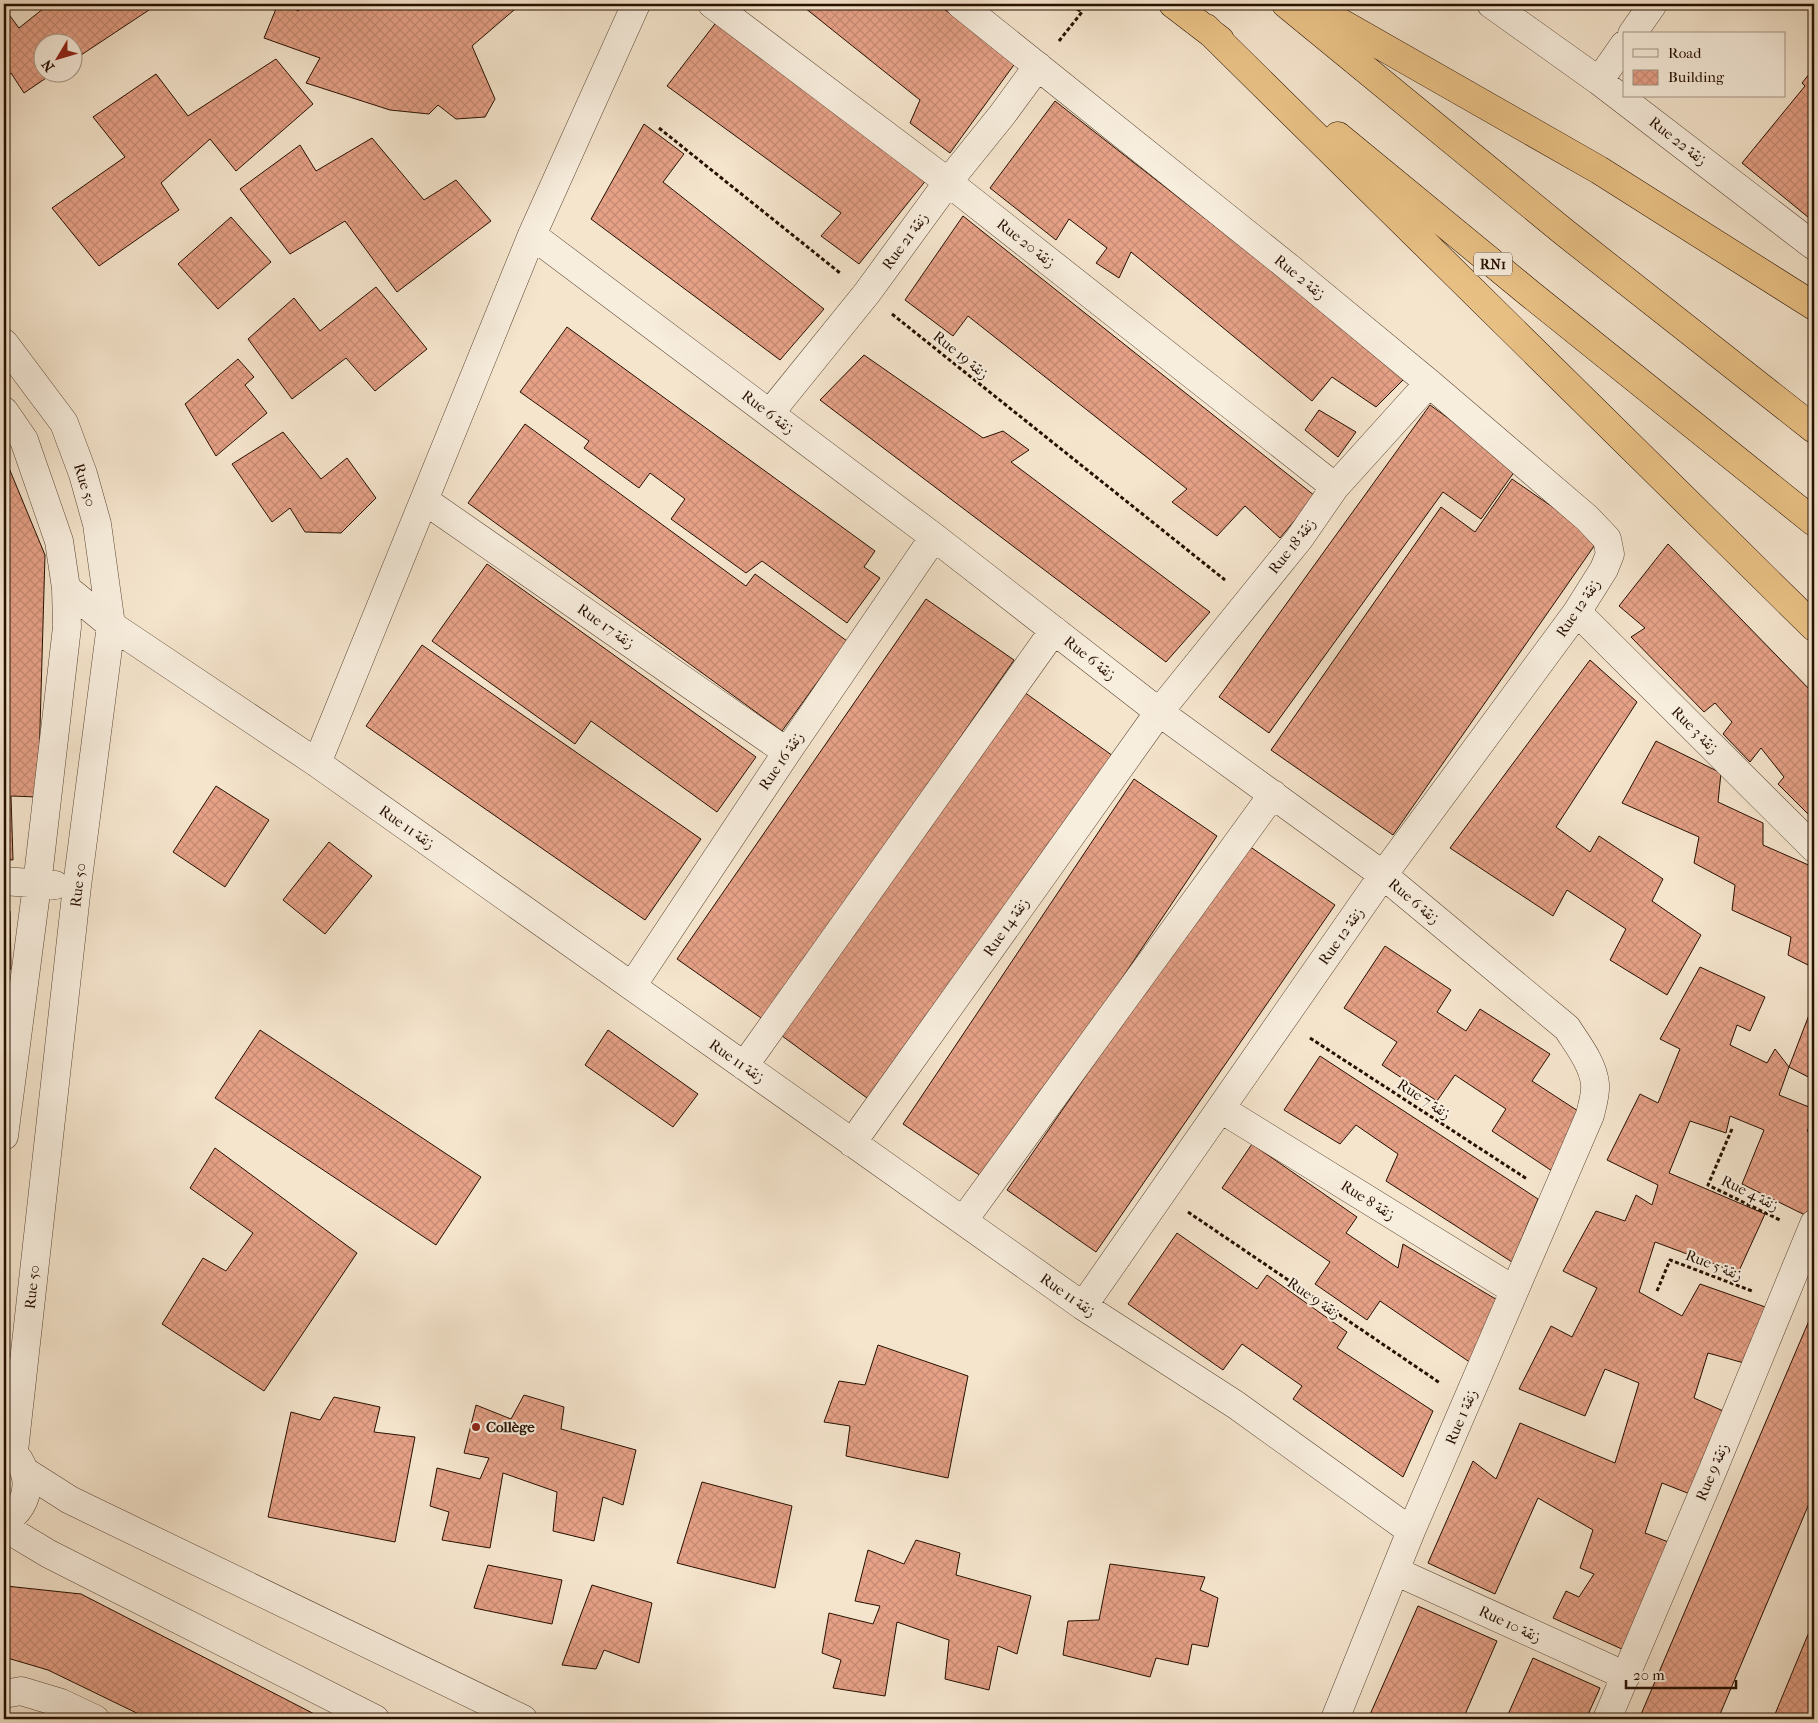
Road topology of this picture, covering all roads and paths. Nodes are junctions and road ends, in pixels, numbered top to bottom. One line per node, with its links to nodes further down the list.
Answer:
1 (636, 4): 18 (street)
2 (712, 4): 17 (street, Rue 20 زنقة)
3 (960, 4): 14 (street, Rue 2 زنقة)
4 (1069, 4): 10 (path)
5 (1173, 4): 11 (highway, RN1)
6 (1286, 4): 26 (highway)
7 (1308, 4): 21 (highway)
8 (1491, 4): 15 (street, Rue 22 زنقة)
9 (1653, 4): 12 (street)
10 (1082, 12)
11 (1206, 28): 29 (highway, RN1); 36 (highway)
12 (1633, 32)
13 (1623, 46): 15 (street)
14 (1038, 66): 17 (street, Rue 21 زنقة); 23 (street, Rue 2 زنقة)
15 (1599, 80): 19 (street, Rue 22 زنقة)
16 (659, 128): 20 (path, Rue 19 زنقة)
17 (948, 182): 20 (street, Rue 21 زنقة); 27 (street, Rue 20 زنقة)
18 (532, 236): 25 (street, Rue 6 زنقة); 28 (street)
19 (1814, 246)
20 (867, 294): 25 (street, Rue 21 زنقة); 33 (path, Rue 19 زنقة)
21 (1814, 306)
22 (4, 344): 35 (street, Rue 50)
23 (1429, 384): 27 (street, Rue 18 زنقة); 31 (street, Rue 2 زنقة)
24 (4, 411): 32 (street)
25 (770, 413): 30 (street, Rue 6 زنقة)
26 (1814, 429)
27 (1335, 487): 33 (street, Rue 18 زنقة)
28 (424, 500): 39 (street, Rue 17 زنقة); 40 (street)
29 (1814, 522)
30 (934, 537): 37 (street, Rue 6 زنقة); 39 (street, Rue 16 زنقة)
31 (1604, 569): 34 (street, Rue 12 زنقة)
32 (66, 588): 35 (street, Rue 11 زنقة); 45 (street)
33 (1249, 599): 38 (street, Rue 18 زنقة)
34 (1577, 612): 42 (street, Rue 3 زنقة); 43 (street, Rue 12 زنقة)
35 (111, 625): 40 (street, Rue 11 زنقة); 46 (street, Rue 50)
36 (1814, 627)
37 (1054, 630): 38 (street, Rue 6 زنقة); 49 (street)
38 (1159, 712): 41 (street, Rue 6 زنقة); 54 (street, Rue 14 زنقة)
39 (787, 752): 47 (street, Rue 16 زنقة)
40 (317, 763): 47 (street, Rue 11 زنقة)
41 (1273, 794): 43 (street, Rue 6 زنقة); 57 (street)
42 (1814, 848)
43 (1383, 875): 48 (street, Rue 12 زنقة); 51 (street, Rue 6 زنقة)
44 (4, 881): 45 (street)
45 (37, 885): 46 (street); 53 (street)
46 (77, 886): 64 (street, Rue 50)
47 (632, 986): 49 (street, Rue 11 زنقة)
48 (1282, 1020): 50 (street, Rue 12 زنقة); 56 (path, Rue 7 زنقة)
49 (744, 1066): 54 (street, Rue 11 زنقة)
50 (1221, 1109): 55 (street, Rue 12 زنقة); 59 (street, Rue 8 زنقة)
51 (1590, 1115): 56 (street, Rue 1 زنقة)
52 (1732, 1129): 58 (path, Rue 4 زنقة)
53 (4, 1136)
54 (852, 1143): 57 (street, Rue 11 زنقة)
55 (1161, 1194): 62 (street, Rue 12 زنقة); 63 (path, Rue 9 زنقة)
56 (1555, 1197): 59 (street, Rue 1 زنقة)
57 (963, 1221): 62 (street, Rue 11 زنقة)
58 (1812, 1229): 61 (street, Rue 9 زنقة)
59 (1514, 1290): 63 (street, Rue 1 زنقة)
60 (1657, 1291): 61 (path, Rue 5 زنقة)
61 (1783, 1302): 68 (street, Rue 9 زنقة)
62 (1082, 1306): 66 (street, Rue 11 زنقة)
63 (1468, 1402): 66 (street, Rue 1 زنقة)
64 (14, 1456): 65 (street, Rue 50); 72 (street)
65 (4, 1525): 71 (street)
66 (1411, 1531): 67 (street, Rue 1 زنقة)
67 (1395, 1571): 68 (street, Rue 10 زنقة); 73 (street, Rue 1 زنقة)
68 (1626, 1676): 74 (street, Rue 9 زنقة)
69 (4, 1694): 70 (street)
70 (95, 1719)
71 (375, 1719)
72 (523, 1719)
73 (1335, 1719)
74 (1606, 1719)

